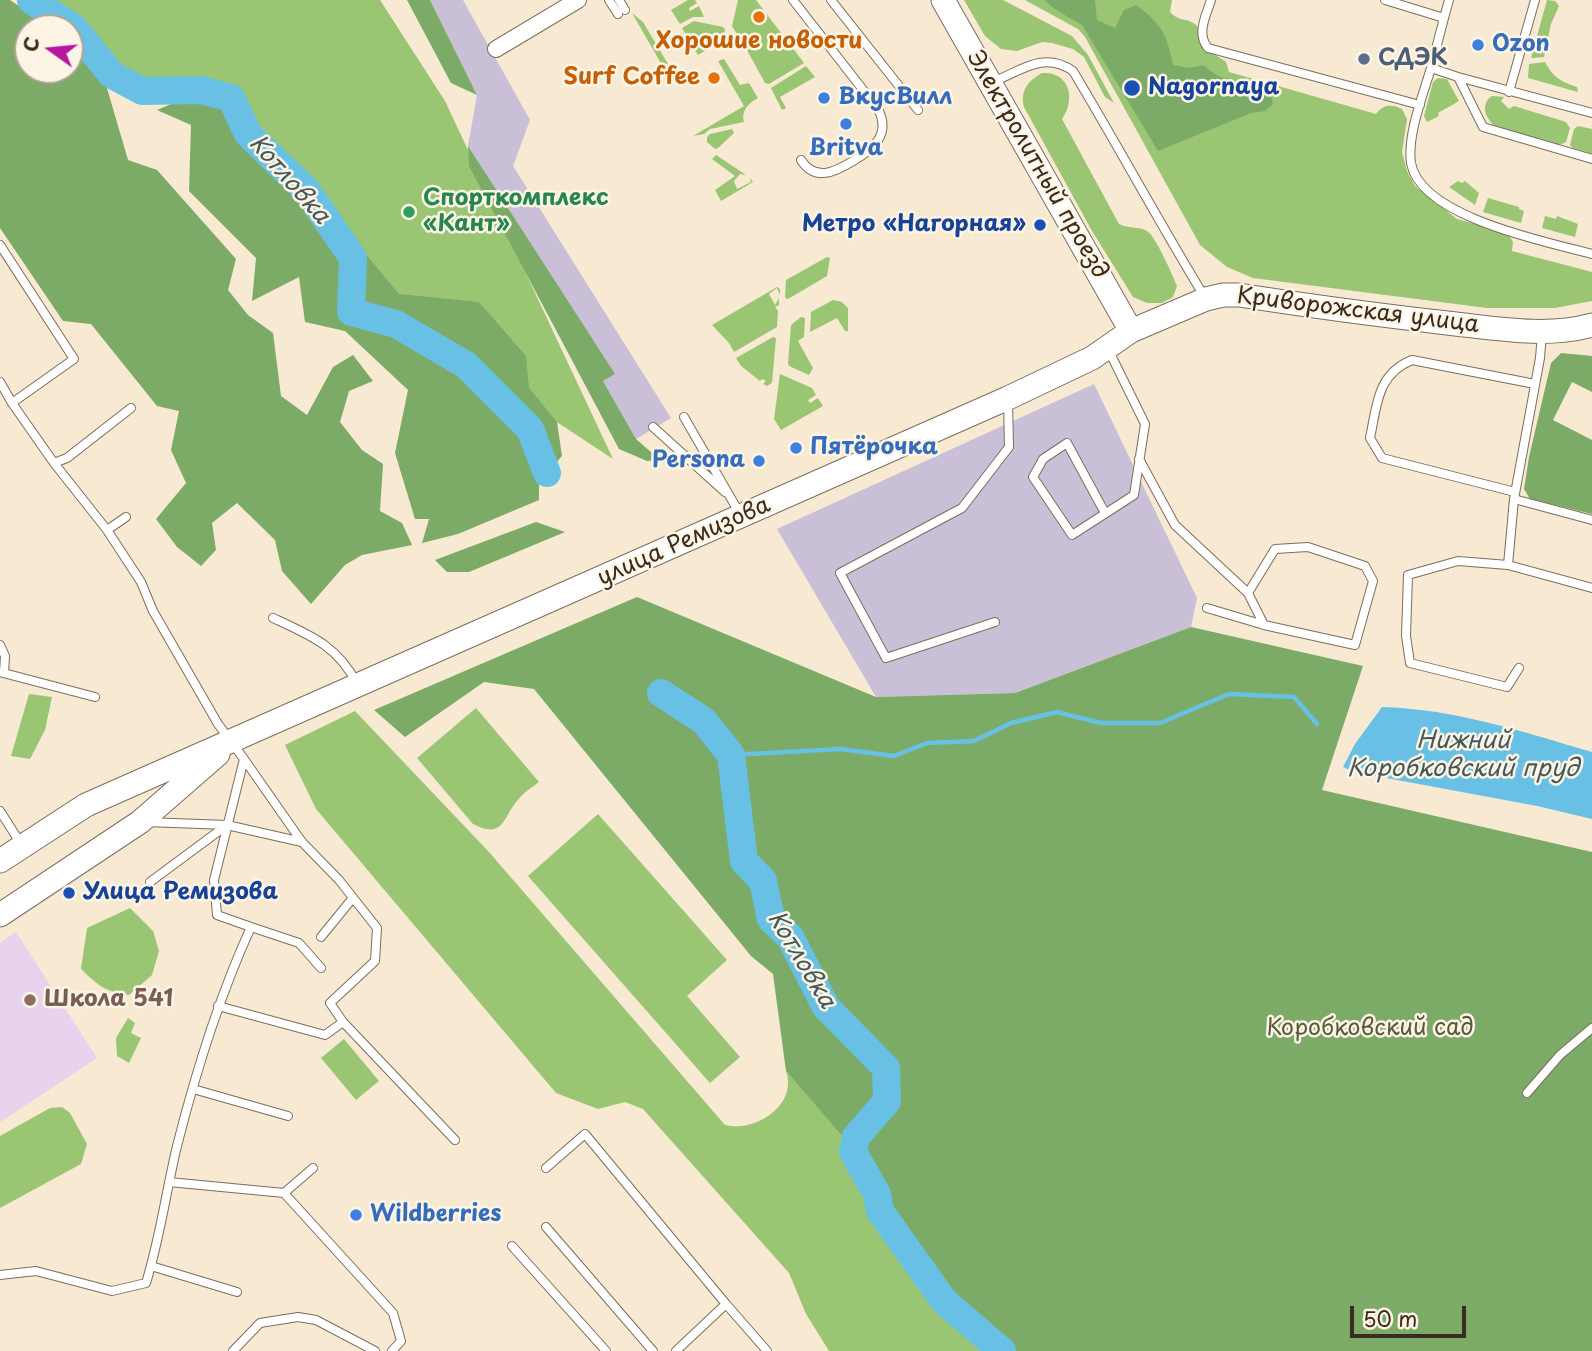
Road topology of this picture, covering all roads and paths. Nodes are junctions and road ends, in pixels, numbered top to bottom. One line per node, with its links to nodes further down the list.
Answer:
1 (578, 0): 12 (street)
2 (610, 0): 3 (lane)
3 (619, 0)
4 (793, 0): 21 (lane)
5 (831, 0): 18 (lane)
6 (943, 0): 15 (street, Электролитный проезд)
7 (1211, 0): 17 (lane)
8 (1385, 0): 11 (lane)
9 (1449, 0): 11 (lane)
10 (1535, 0): 16 (lane)
11 (1444, 18): 13 (lane)
12 (496, 50)
13 (1431, 68): 14 (lane); 17 (lane)
14 (1458, 77): 16 (lane); 20 (lane)
15 (991, 82): 24 (lane); 26 (street, Электролитный проезд)
16 (1509, 92): 19 (lane)
17 (1420, 105): 23 (lane)
18 (918, 110)
19 (1592, 113)
20 (1592, 159)
21 (801, 160)
22 (0, 245): 32 (lane)
23 (1592, 254)
24 (1206, 299): 26 (street, Криворожская улица); 27 (street, Криворожская улица)
25 (1592, 325): 27 (street, Криворожская улица)
26 (1131, 331): 28 (street, улица Ремизова)
27 (1542, 331): 30 (lane)
28 (1107, 348): 31 (street, улица Ремизова); 36 (lane)
29 (0, 382): 32 (lane)
30 (1535, 384): 38 (lane); 38 (lane)
31 (1008, 398): 39 (street, улица Ремизова); 49 (lane)
32 (12, 403): 37 (lane)
33 (131, 408): 37 (lane)
34 (684, 417): 39 (lane)
35 (653, 428): 39 (lane)
36 (1139, 459): 40 (lane); 46 (lane)
37 (54, 463): 43 (lane)
38 (1514, 496): 42 (lane); 44 (lane)
39 (736, 506): 54 (street, улица Ремизова)
40 (1105, 513): 40 (lane)
41 (126, 517): 43 (lane)
42 (1592, 520)
43 (107, 530): 56 (lane)
44 (1508, 565): 45 (lane); 52 (lane)
45 (1592, 587)
46 (1248, 593): 50 (lane); 50 (lane)
47 (1207, 608): 50 (lane)
48 (273, 618): 54 (lane)
49 (995, 622)
50 (1264, 625)
51 (0, 645): 53 (lane)
52 (1519, 668)
53 (2, 672): 55 (lane)
54 (358, 687): 56 (street, улица Ремизова)
55 (95, 697)
56 (237, 751): 57 (street, улица Ремизова); 60 (street, улица Ремизова); 61 (lane); 62 (lane)
57 (136, 784): 58 (street, улица Ремизова); 60 (street)
58 (86, 806): 63 (street); 64 (street, улица Ремизова)
59 (0, 811): 64 (lane)
60 (146, 816): 61 (lane); 63 (street, улица Ремизова)
61 (227, 825): 62 (lane); 66 (lane); 69 (lane)
62 (302, 842): 67 (lane)
63 (111, 843): 68 (street, улица Ремизова)
64 (23, 847): 65 (street, улица Ремизова)
65 (0, 861)
66 (150, 882)
67 (352, 899): 70 (lane); 73 (lane)
68 (0, 915)
69 (251, 927): 71 (lane); 72 (lane)
70 (321, 937)
71 (321, 968)
72 (218, 1006): 73 (lane); 75 (lane)
73 (343, 1022): 78 (lane)
74 (1592, 1028): 76 (lane)
75 (194, 1089): 77 (lane); 81 (lane)
76 (1527, 1093)
77 (288, 1116)
78 (455, 1140)
79 (313, 1168): 82 (lane)
80 (546, 1168): 88 (lane)
81 (169, 1182): 82 (lane); 85 (lane)
82 (284, 1193): 91 (lane)
83 (546, 1227): 93 (lane)
84 (512, 1246): 92 (lane)
85 (151, 1266): 86 (lane); 87 (lane)
86 (0, 1275)
87 (237, 1292)
88 (726, 1304): 94 (lane); 95 (lane)
89 (233, 1351): 90 (lane)
90 (375, 1351)
91 (392, 1351)
92 (606, 1351)
93 (653, 1351)
94 (676, 1351)
95 (767, 1351)

